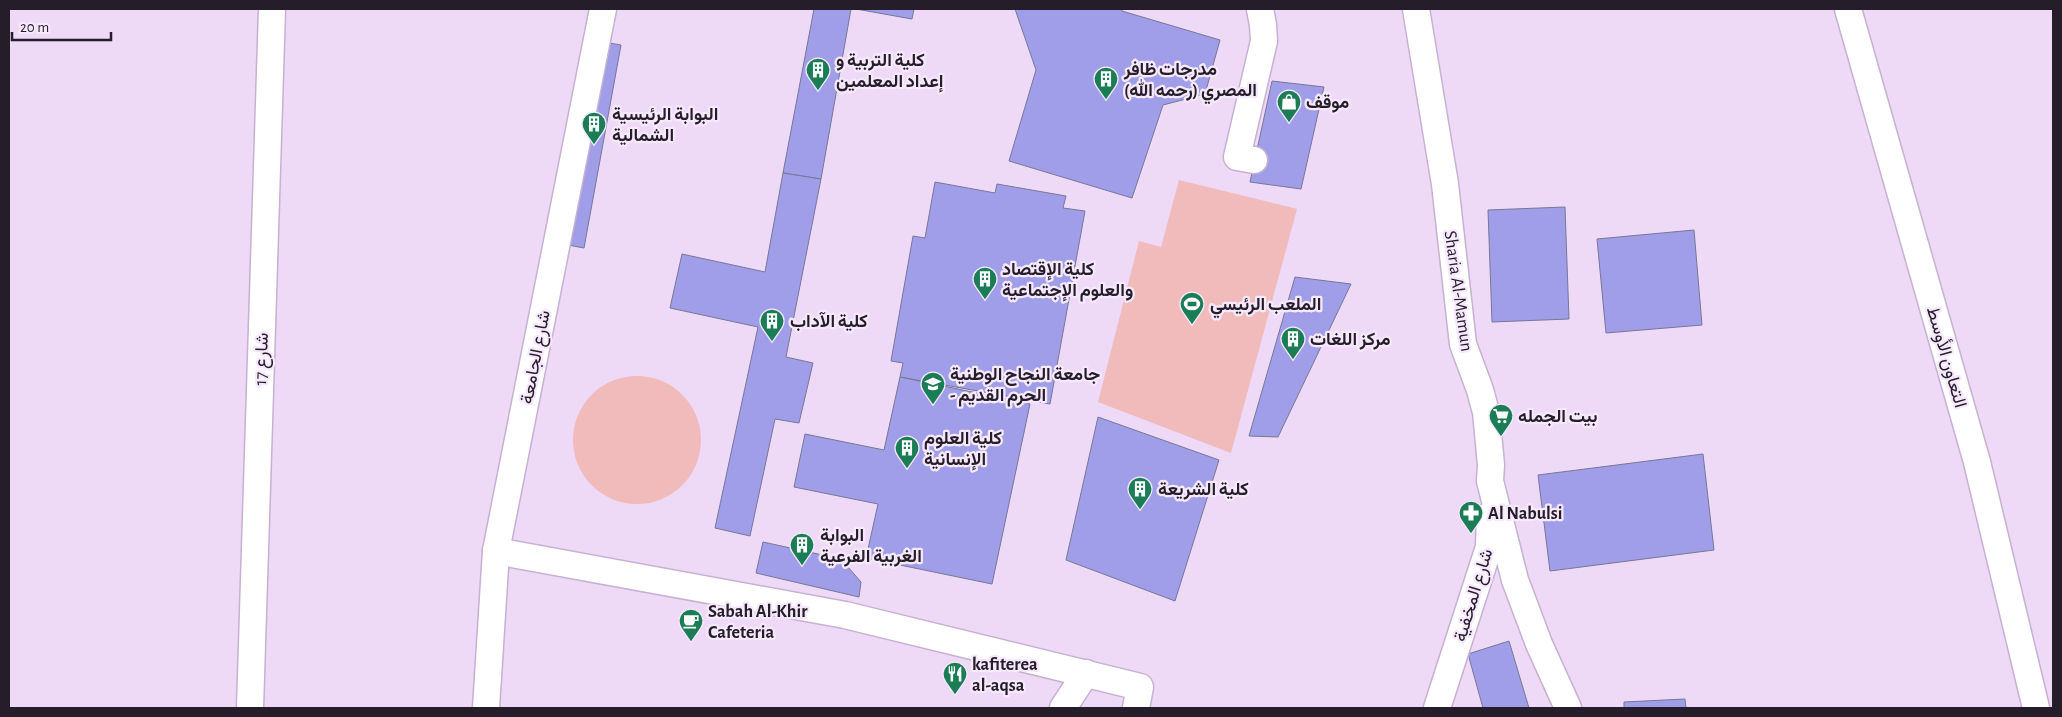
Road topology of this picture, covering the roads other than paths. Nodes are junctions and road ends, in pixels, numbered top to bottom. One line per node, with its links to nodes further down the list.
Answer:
1 (272, 9): 10 (street, شارع 17)
2 (603, 9): 8 (street, شارع الجامعة)
3 (1260, 9): 6 (street)
4 (1416, 9): 7 (street, Sharia Al-Mamun)
5 (1848, 9): 16 (street, التعاون الأوسط)
6 (1254, 160)
7 (1489, 449): 14 (street, شارع المخفية); 15 (street, Sharia Al-Mamun)
8 (496, 551): 9 (street); 11 (street, شارع الجامعة)
9 (1086, 673): 12 (street); 13 (street)
10 (250, 708)
11 (486, 708)
12 (1063, 708)
13 (1136, 708)
14 (1437, 708)
15 (1568, 708)
16 (2036, 708)

